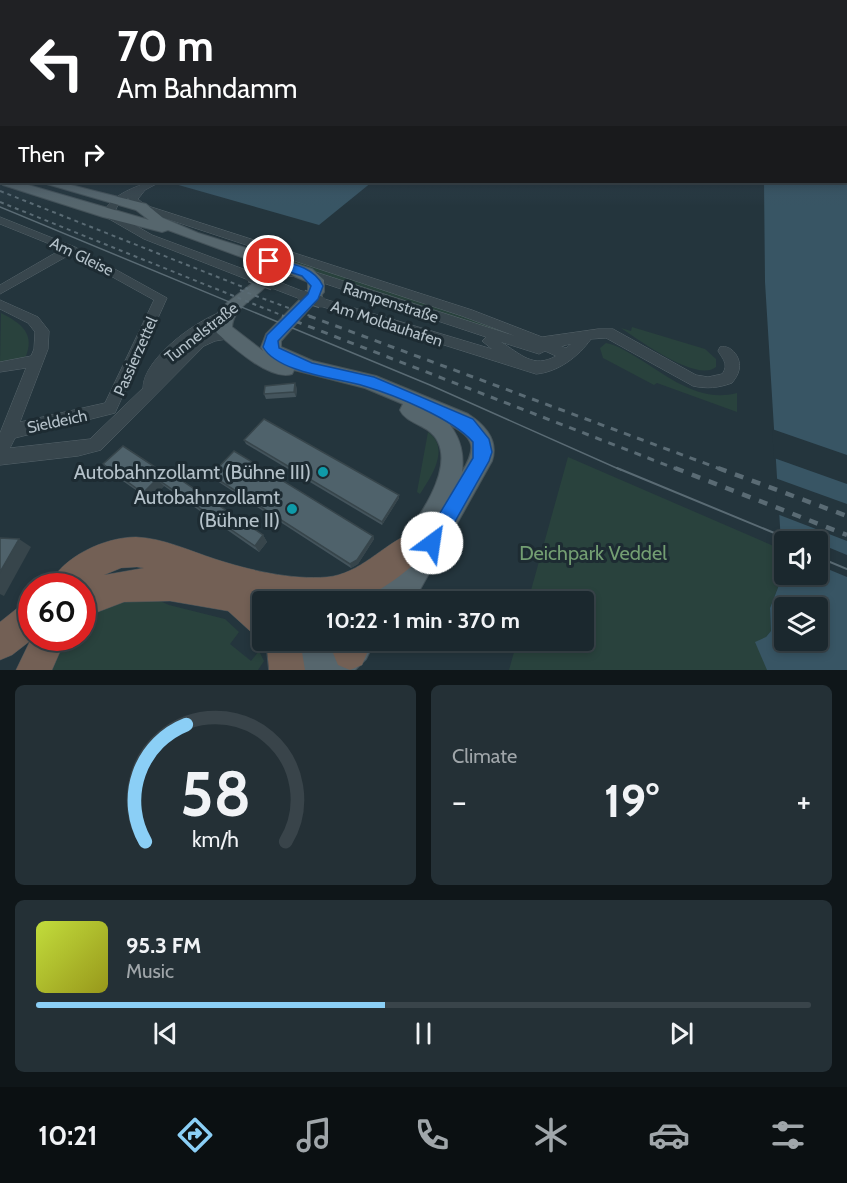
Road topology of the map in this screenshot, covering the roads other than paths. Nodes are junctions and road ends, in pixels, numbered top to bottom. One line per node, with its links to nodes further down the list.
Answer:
1 (9, 183): 5 (main road)
2 (49, 183): 5 (main road)
3 (154, 183): 4 (street)
4 (139, 197): 5 (main road); 7 (main road, Rampenstraße); 21 (street)
5 (114, 207): 7 (main road, Rampenstraße); 11 (street, Am Moldauhafen)
6 (0, 220): 8 (street, Am Gleise)
7 (193, 236): 9 (main road, Rampenstraße)
8 (71, 249): 13 (street); 14 (street, Am Gleise)
9 (259, 259): 10 (main road, Rampenstraße); 11 (main road)
10 (306, 273): 11 (street, Tunnelstraße); 12 (street, Rampenstraße); 15 (main road)
11 (263, 280): 15 (street, Am Moldauhafen); 17 (main road, Tunnelstraße)
12 (344, 287): 15 (street); 18 (street, Rampenstraße)
13 (0, 290)
14 (161, 298): 27 (street, Passierzettel)
15 (312, 298): 20 (main road); 25 (street, Am Moldauhafen)
16 (0, 303): 23 (street)
17 (227, 314): 19 (main road); 26 (street, Tunnelstraße)
18 (454, 323): 21 (street, Rampenstraße); 25 (street, Rampenstraße)
19 (230, 337): 20 (main road); 26 (street, Tunnelstraße); 28 (main road)
20 (272, 339): 28 (main road)
21 (564, 348): 22 (street); 25 (street)
22 (725, 351)
23 (36, 361): 24 (street); 29 (street)
24 (0, 367)
25 (536, 368)
26 (150, 392): 30 (street, Tunnelstraße)
27 (106, 411): 29 (street, Sieldeich)
28 (450, 423): 32 (main road); 37 (main road)
29 (9, 432): 31 (street)
30 (102, 439): 31 (street, Sieldeich)
31 (0, 455)
32 (411, 548): 35 (highway); 36 (main road)
33 (82, 573): 34 (highway)
34 (292, 591)
35 (338, 591)
36 (383, 591)
37 (404, 591)
38 (96, 595): 39 (highway)
39 (250, 600)
40 (18, 629): 41 (highway)
41 (0, 643)
42 (43, 651): 45 (highway)
43 (284, 651): 46 (highway)
44 (343, 651): 47 (main road)
45 (34, 670)
46 (287, 670)
47 (304, 670)

